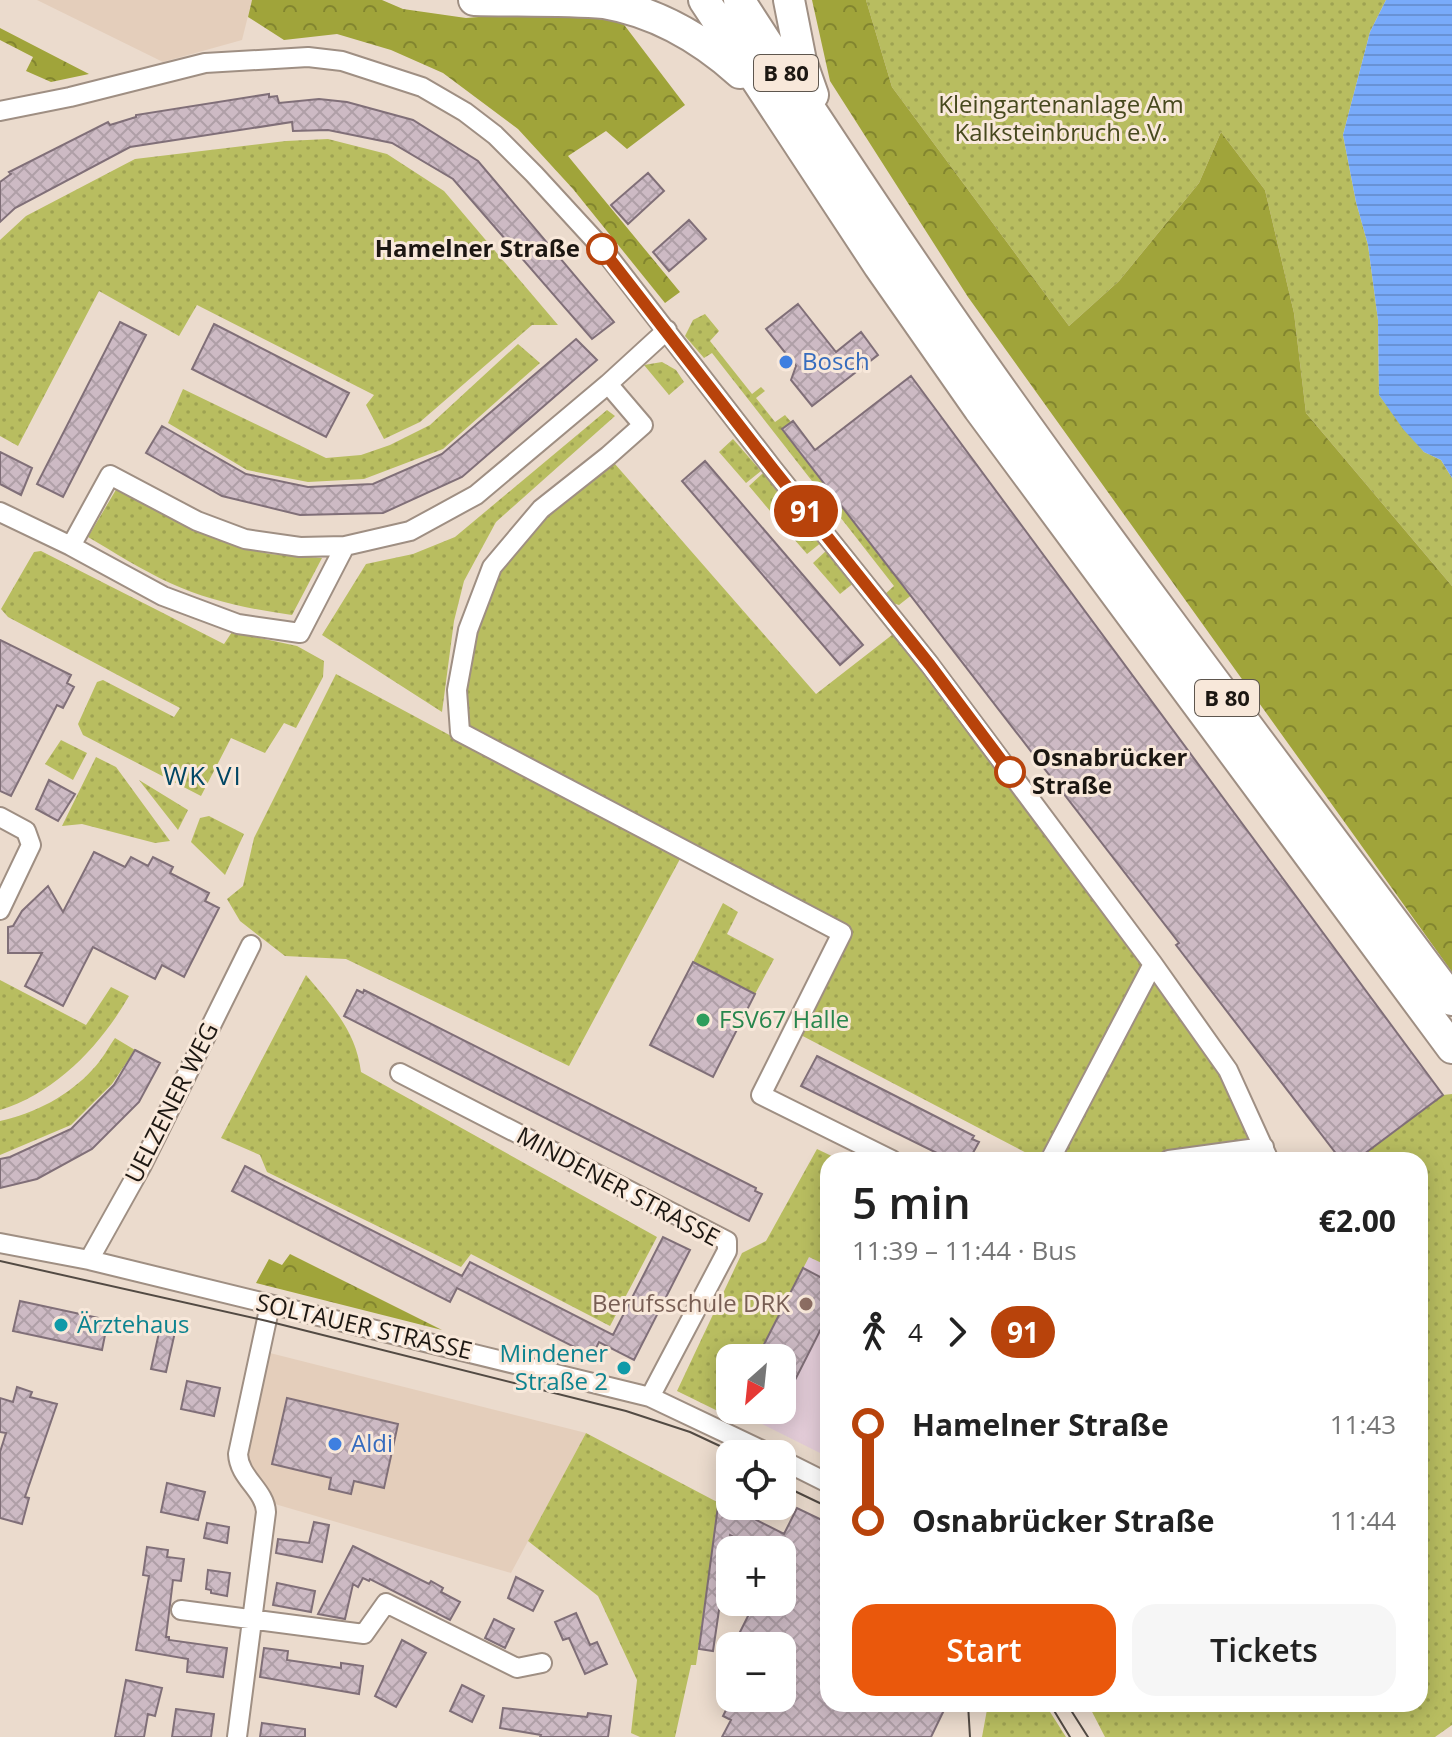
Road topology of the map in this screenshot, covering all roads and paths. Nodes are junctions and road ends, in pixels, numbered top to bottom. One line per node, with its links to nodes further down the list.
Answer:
1 (474, 0): 5 (highway)
2 (704, 0): 5 (highway, B 80)
3 (739, 0): 7 (highway, B 80)
4 (789, 0): 7 (highway)
5 (771, 101): 18 (highway, B 80)
6 (0, 111): 8 (street)
7 (833, 146): 17 (highway, B 80)
8 (667, 330): 9 (street); 16 (street)
9 (608, 384): 12 (street); 20 (street)
10 (0, 512): 11 (street)
11 (71, 546): 12 (street); 12 (street)
12 (345, 546)
13 (0, 817): 14 (street)
14 (0, 910)
15 (251, 945): 24 (street, UELZENER WEG)
16 (1153, 964): 21 (street); 22 (street)
17 (1452, 1000)
18 (1452, 1048)
19 (400, 1073): 26 (street, MINDENER STRASSE)
20 (876, 1152)
21 (1060, 1152)
22 (1265, 1152)
23 (0, 1243): 24 (street, SOLTAUER STRASSE)
24 (89, 1260): 25 (street, SOLTAUER STRASSE)
25 (270, 1305): 26 (street, SOLTAUER STRASSE); 31 (street)
26 (650, 1397): 27 (street, SOLTAUER STRASSE)
27 (741, 1440)
28 (796, 1467): 29 (street)
29 (820, 1479)
30 (181, 1610): 31 (street)
31 (252, 1619): 32 (street); 33 (street)
32 (542, 1663)
33 (237, 1737)

